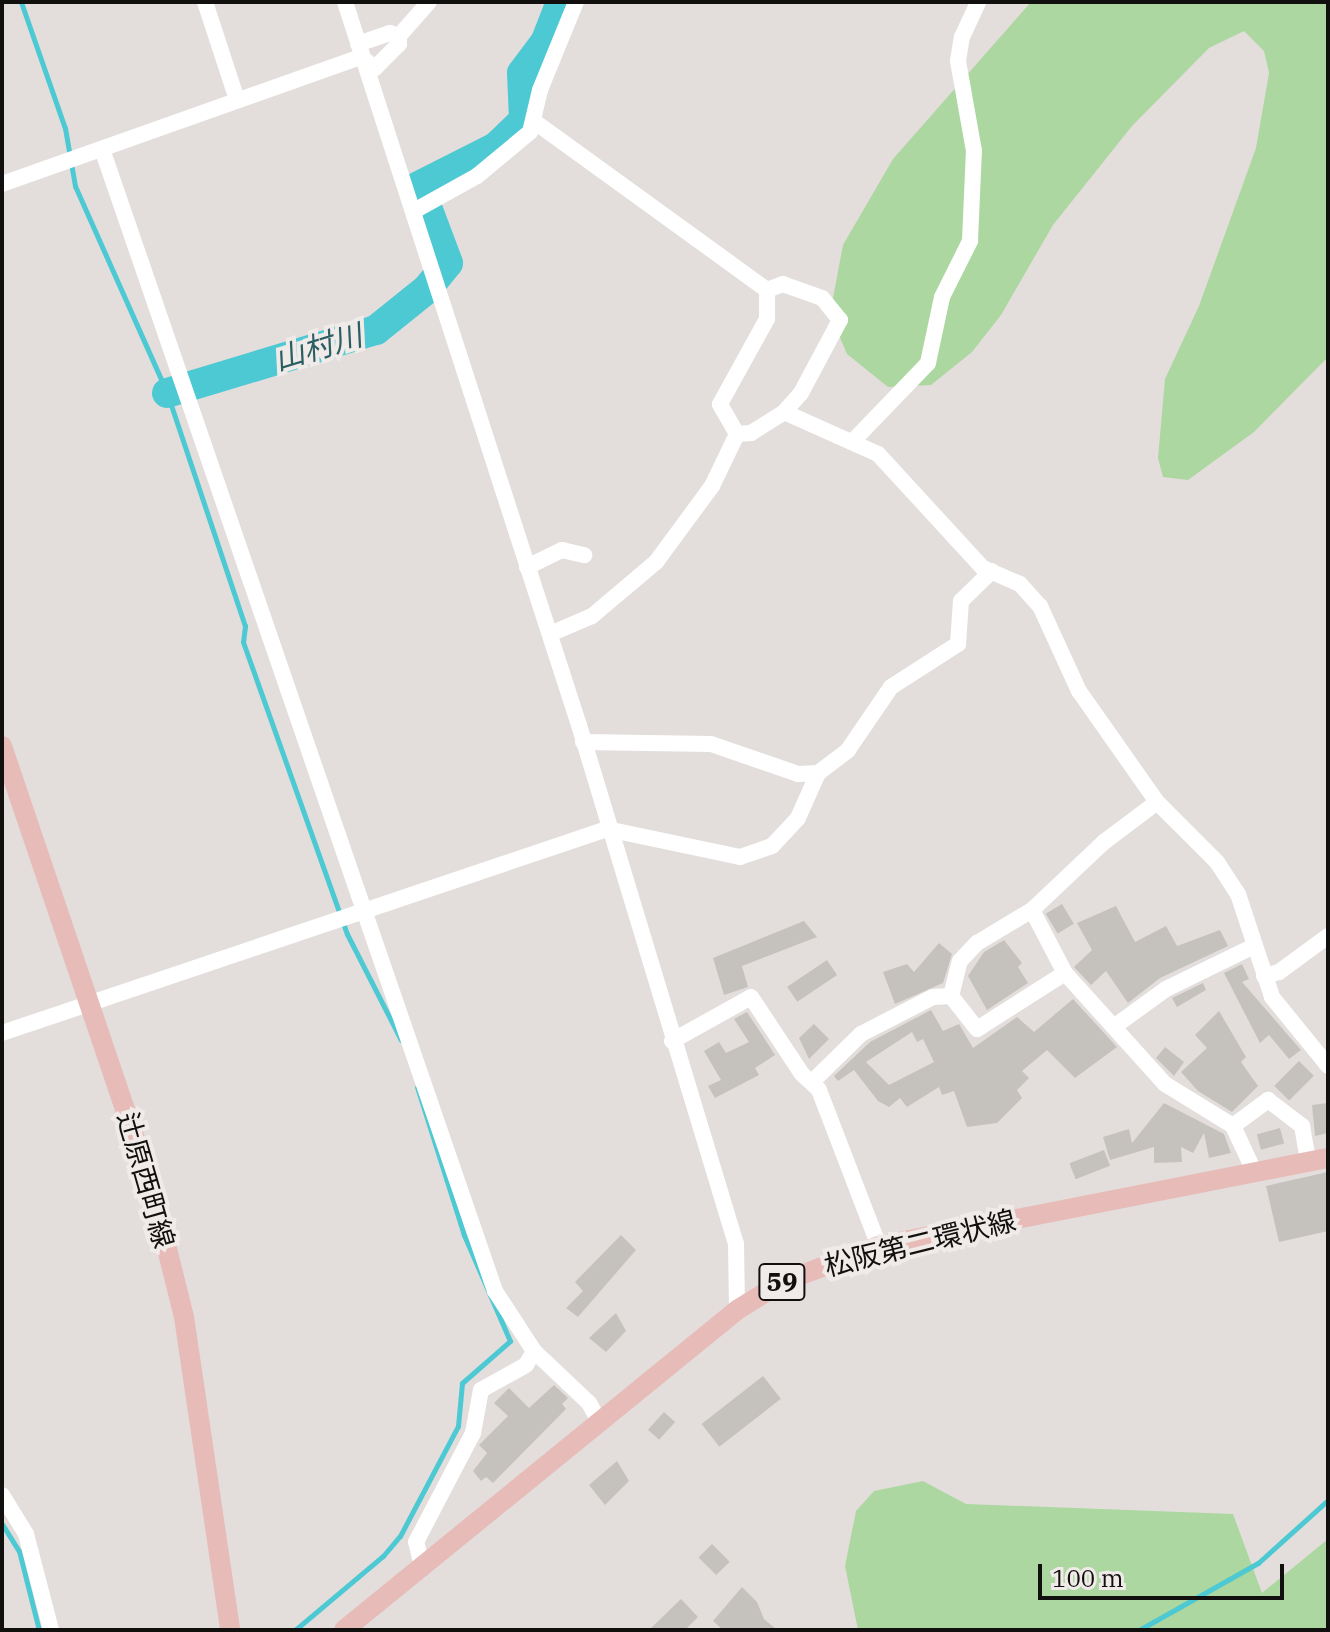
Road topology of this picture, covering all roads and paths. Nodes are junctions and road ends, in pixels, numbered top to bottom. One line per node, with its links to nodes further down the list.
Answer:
1 (205, 2): 8 (street)
2 (345, 2): 7 (street)
3 (429, 2): 6 (street)
4 (576, 2): 9 (street)
5 (978, 2): 16 (street)
6 (399, 36): 7 (street); 7 (street)
7 (360, 50): 8 (street); 12 (street)
8 (236, 97): 10 (street)
9 (535, 122): 12 (street); 13 (street)
10 (102, 149): 11 (street); 26 (street)
11 (2, 184)
12 (414, 211): 18 (street)
13 (767, 290): 14 (street); 15 (street)
14 (784, 412): 15 (street); 16 (street)
15 (737, 434): 20 (street)
16 (853, 441): 19 (street)
17 (584, 555): 18 (street)
18 (527, 567): 20 (street)
19 (992, 571): 23 (street); 24 (street)
20 (550, 634): 21 (street)
21 (583, 742): 23 (street); 25 (street)
22 (2, 746): 33 (main road, 辻原西町線)
23 (818, 773): 25 (street)
24 (1157, 802): 27 (street); 29 (street)
25 (607, 829): 26 (street); 36 (street)
26 (366, 909): 33 (street); 44 (street)
27 (1032, 910): 30 (street); 32 (street)
28 (1328, 936): 31 (street)
29 (1252, 947): 31 (street); 34 (street)
30 (1065, 973): 32 (street); 34 (street)
31 (1264, 976): 37 (street)
32 (951, 996): 38 (street)
33 (90, 1001): 35 (street); 49 (main road, 辻原西町線)
34 (1115, 1026): 39 (street)
35 (2, 1033)
36 (672, 1041): 38 (street); 43 (street)
37 (1328, 1066)
38 (813, 1081): 42 (street)
39 (1233, 1126): 40 (street); 41 (street)
40 (1318, 1159): 41 (main road, 松阪第二環状線 / 59)
41 (1254, 1171): 42 (main road, 松阪第二環状線 / 59)
42 (879, 1246): 43 (main road, 松阪第二環状線 / 59)
43 (737, 1310): 45 (main road, 松阪第二環状線 / 59)
44 (534, 1351): 45 (street); 47 (street)
45 (599, 1421): 47 (main road, 松阪第二環状線 / 59)
46 (2, 1495): 48 (street)
47 (422, 1567): 50 (main road, 松阪第二環状線 / 59)
48 (51, 1630)
49 (230, 1630)
50 (344, 1630)

